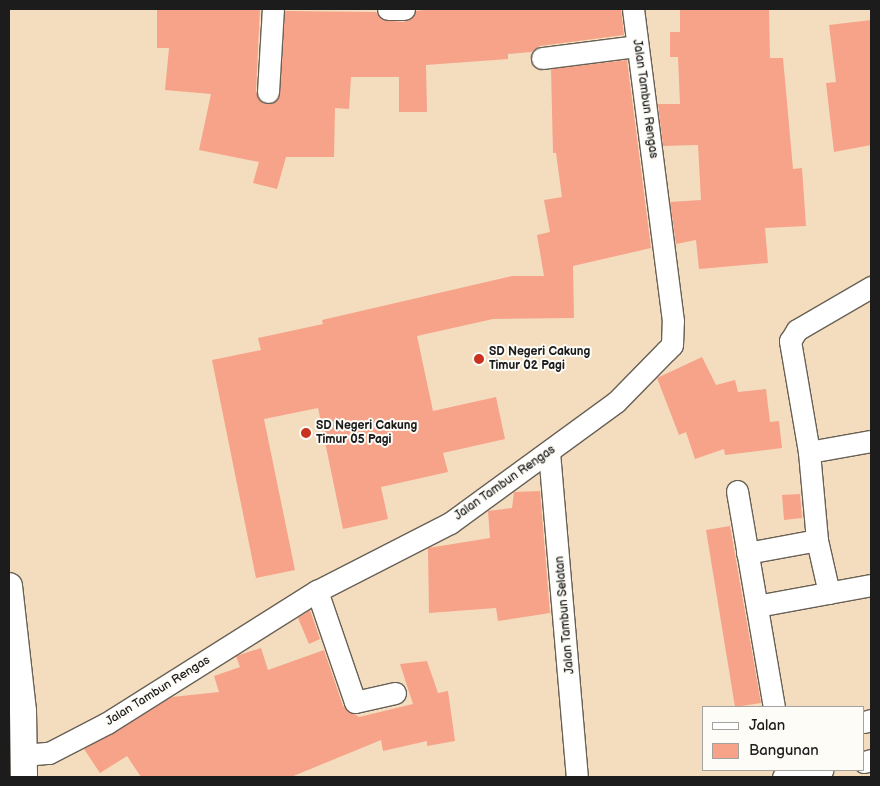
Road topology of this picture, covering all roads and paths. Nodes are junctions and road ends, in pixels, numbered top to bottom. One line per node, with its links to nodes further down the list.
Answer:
1 (273, 9): 7 (street)
2 (388, 9): 3 (street)
3 (404, 9)
4 (633, 9): 5 (street, Jalan Tambun Rengas)
5 (637, 46): 6 (street); 10 (street, Jalan Tambun Rengas)
6 (542, 58)
7 (268, 92)
8 (871, 287): 11 (street)
9 (871, 440): 11 (street)
10 (549, 452): 17 (street, Jalan Tambun Rengas); 24 (street, Jalan Tambun Selatan)
11 (810, 452): 13 (street)
12 (737, 491): 14 (street)
13 (816, 540): 14 (street); 18 (street)
14 (747, 553): 19 (street)
15 (871, 585): 18 (street)
16 (9, 586): 22 (street, Jalan Tambun Rengas)
17 (317, 591): 20 (street); 22 (street, Jalan Tambun Rengas)
18 (829, 593): 19 (street)
19 (756, 606): 21 (street)
20 (395, 693)
21 (774, 706)
22 (33, 760)
23 (816, 771): 25 (street)
24 (577, 777)
25 (783, 777)

